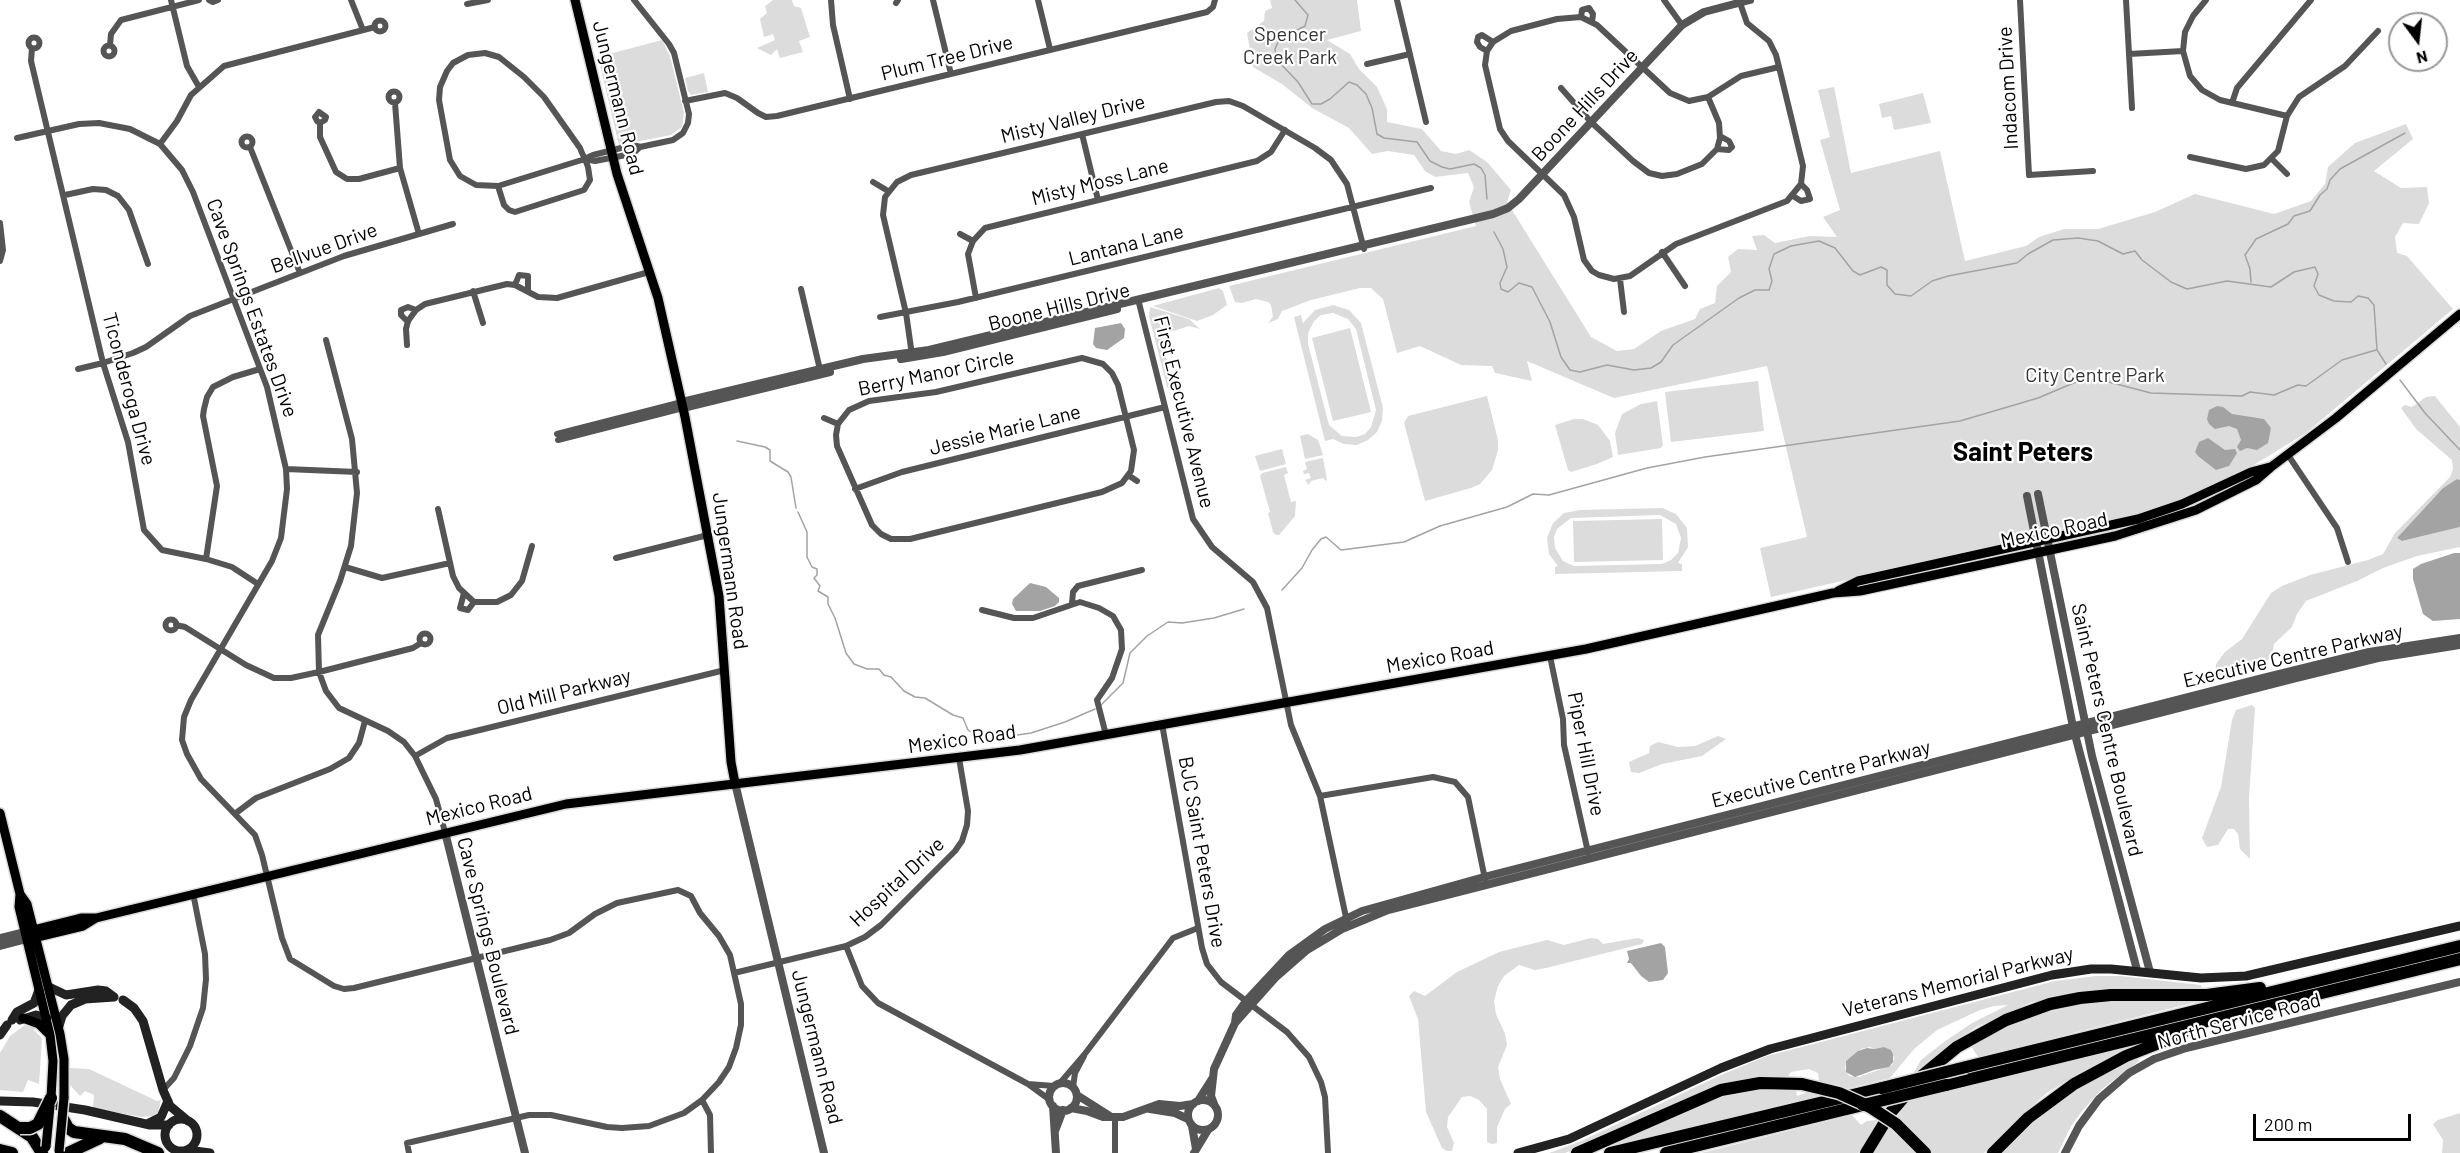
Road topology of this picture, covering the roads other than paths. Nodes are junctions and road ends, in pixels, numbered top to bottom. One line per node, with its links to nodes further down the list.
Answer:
1 (199, 0): 20 (street)
2 (209, 0): 3 (street)
3 (218, 0)
4 (351, 0): 26 (street)
5 (488, 0): 21 (street)
6 (577, 0): 60 (main road, Jungermann Road)
7 (634, 0): 44 (street)
8 (831, 0): 43 (street)
9 (933, 0): 39 (street)
10 (1038, 0): 31 (street)
11 (1215, 0): 31 (street, Plum Tree Drive)
12 (1396, 0): 34 (street)
13 (1664, 0): 24 (street)
14 (1750, 0): 19 (street, Boone Hills Drive)
15 (2020, 0): 65 (street, Indacom Drive)
16 (2126, 0): 35 (street)
17 (2206, 0): 33 (street)
18 (2311, 0): 46 (street)
19 (1739, 1): 24 (street, Boone Hills Drive); 37 (street)
20 (172, 3): 29 (street); 40 (street)
21 (467, 4)
22 (1581, 17): 23 (street); 23 (street); 28 (street)
23 (1592, 22): 38 (street)
24 (1682, 25): 38 (street, Boone Hills Drive)
25 (375, 27): 26 (street)
26 (363, 30): 40 (street)
27 (2378, 31): 48 (street)
28 (1493, 42): 32 (street); 32 (street)
29 (110, 45)
30 (32, 48): 53 (street, Ticonderoga Drive)
31 (1050, 49): 39 (street, Plum Tree Drive)
32 (1487, 51): 66 (street)
33 (2183, 51): 35 (street); 46 (street)
34 (1410, 54): 36 (street); 49 (street)
35 (2129, 54): 47 (street)
36 (1367, 64)
37 (1779, 67): 42 (street); 69 (street)
38 (1642, 68): 42 (street); 50 (street, Boone Hills Drive)
39 (951, 74): 43 (street, Plum Tree Drive)
40 (199, 87): 57 (street)
41 (1561, 88): 50 (street)
42 (1708, 98): 55 (street)
43 (850, 99): 44 (street, Plum Tree Drive)
44 (685, 101): 60 (street)
45 (395, 103): 64 (street)
46 (2232, 103): 48 (street)
47 (2132, 108)
48 (2287, 116): 63 (street)
49 (1426, 122)
50 (1591, 122): 59 (street); 66 (street, Boone Hills Drive)
51 (320, 123): 64 (street)
52 (1285, 130): 54 (street, Misty Valley Drive); 75 (street, Misty Moss Lane); 76 (street, Misty Valley Drive)
53 (48, 131): 56 (street, Cave Springs Estates Drive); 57 (street, Cave Springs Estates Drive); 73 (street, Ticonderoga Drive)
54 (1082, 134): 72 (street, Misty Valley Drive); 75 (street)
55 (1720, 136): 59 (street); 59 (street)
56 (17, 138)
57 (160, 144): 95 (street, Cave Springs Estates Drive)
58 (250, 147): 87 (street)
59 (1717, 149)
60 (612, 154): 62 (street); 86 (main road, Jungermann Road)
61 (2190, 157): 63 (street)
62 (585, 159): 70 (street); 70 (street); 70 (street)
63 (2272, 159): 67 (street)
64 (400, 168): 79 (street)
65 (2093, 171)
66 (1544, 174): 82 (street, Boone Hills Drive); 88 (street)
67 (2287, 174)
68 (873, 182): 72 (street)
69 (1801, 184): 74 (street); 74 (street)
70 (498, 186)
71 (1431, 188): 76 (street, Lantana Lane)
72 (888, 191): 99 (street)
73 (65, 195): 85 (street); 107 (street, Ticonderoga Drive)
74 (1793, 196): 83 (street)
75 (1098, 200): 81 (street, Misty Moss Lane)
76 (1353, 206): 82 (street, Misty Valley Drive); 94 (street, Lantana Lane)
77 (0, 223): 84 (street)
78 (453, 224): 79 (street, Bellvue Drive)
79 (419, 234): 87 (street, Bellvue Drive)
80 (960, 234): 81 (street)
81 (973, 241): 94 (street)
82 (1363, 247): 96 (street, Boone Hills Drive)
83 (1662, 252): 88 (street); 90 (street)
84 (0, 261)
85 (148, 264)
86 (649, 272): 93 (street); 111 (main road, Jungermann Road)
87 (300, 273): 95 (street, Bellvue Drive)
88 (1620, 279): 98 (street)
89 (514, 285): 92 (street); 93 (street); 93 (street)
90 (1685, 286)
91 (801, 289): 110 (street)
92 (473, 291): 97 (street); 103 (street)
93 (528, 291)
94 (976, 298): 99 (street, Lantana Lane)
95 (234, 299): 107 (street, Bellvue Drive); 109 (street, Cave Springs Estates Drive)
96 (1139, 301): 106 (street, Boone Hills Drive); 112 (street, First Executive Avenue)
97 (416, 310): 102 (street); 102 (street)
98 (1624, 312)
99 (906, 314): 101 (street, Lantana Lane); 106 (street)
100 (2460, 314): 117 (main road, Mexico Road)
101 (880, 317)
102 (408, 322): 105 (street)
103 (483, 323)
104 (326, 340): 119 (street)
105 (407, 345)
106 (912, 356): 110 (street, Boone Hills Drive)
107 (103, 363): 108 (street, Bellvue Drive); 133 (street, Ticonderoga Drive)
108 (78, 369)
109 (260, 369): 118 (street, Cave Springs Estates Drive); 133 (street)
110 (821, 372): 111 (street, Boone Hills Drive)
111 (683, 405): 116 (street); 126 (main road, Jungermann Road)
112 (1165, 407): 114 (street, Jessie Marie Lane); 151 (street, First Executive Avenue)
113 (824, 418): 115 (street)
114 (1126, 418): 115 (street, Berry Manor Circle); 120 (street, Berry Manor Circle); 122 (street, Jessie Marie Lane)
115 (838, 424): 122 (street)
116 (557, 437)
117 (2288, 455): 129 (main road, Mexico Road); 134 (street)
118 (286, 469): 119 (street); 138 (street, Cave Springs Estates Drive)
119 (357, 472): 136 (street)
120 (1128, 476): 121 (street); 127 (street)
121 (1137, 481)
122 (855, 489): 127 (street)
123 (2038, 494): 129 (street, Saint Peters Centre Boulevard)
124 (2026, 496): 131 (street, Saint Peters Centre Boulevard)
125 (438, 510): 135 (street)
126 (708, 535): 132 (street); 149 (main road, Jungermann Road)
127 (885, 537): 128 (street)
128 (881, 544)
129 (2049, 544): 131 (main road, Mexico Road); 154 (street, Saint Peters Centre Boulevard)
130 (532, 546): 140 (street)
131 (2037, 546): 148 (main road, Mexico Road); 155 (street, Saint Peters Centre Boulevard)
132 (616, 558)
133 (206, 559): 138 (street, Ticonderoga Drive)
134 (2348, 562)
135 (450, 563): 136 (street); 139 (street)
136 (345, 567): 150 (street)
137 (1142, 570): 141 (street)
138 (258, 584): 147 (street, Cave Springs Estates Drive)
139 (464, 593): 140 (street); 140 (street)
140 (474, 602)
141 (1072, 604): 142 (street); 157 (street)
142 (982, 610)
143 (176, 625): 147 (street)
144 (2460, 638): 154 (street, Executive Centre Parkway)
145 (421, 643): 150 (street)
146 (2460, 645): 156 (street, Executive Centre Parkway)
147 (221, 649): 150 (street); 164 (street, Cave Springs Estates Drive)
148 (1550, 656): 151 (main road, Mexico Road); 166 (street, Piper Hill Drive)
149 (725, 670): 159 (street, Old Mill Parkway); 161 (main road, Jungermann Road)
150 (319, 672): 152 (street, Cave Springs Boulevard)
151 (1286, 701): 153 (main road, Mexico Road); 162 (street, First Executive Avenue)
152 (365, 721): 159 (street, Cave Springs Boulevard); 164 (street)
153 (1162, 724): 157 (main road, Mexico Road); 173 (street, BJC Saint Peters Drive)
154 (2085, 724): 155 (street, Executive Centre Parkway); 156 (street, Saint Peters Centre Boulevard)
155 (2073, 727): 158 (street, Saint Peters Centre Boulevard); 166 (street, Executive Centre Parkway)
156 (2087, 733): 158 (street, Executive Centre Parkway); 185 (street, Saint Peters Centre Boulevard)
157 (1106, 735): 160 (main road, Mexico Road)
158 (2075, 736): 166 (street, Executive Centre Parkway); 184 (street, Saint Peters Centre Boulevard)
159 (415, 756): 165 (street, Cave Springs Boulevard)
160 (959, 758): 161 (main road, Mexico Road); 178 (street, Hospital Drive)
161 (735, 783): 165 (main road, Mexico Road); 182 (street, Jungermann Road)
162 (1320, 796): 168 (street); 171 (street, First Executive Avenue)
163 (0, 813): 175 (main road)
164 (236, 813): 167 (street, Cave Springs Estates Drive)
165 (445, 832): 167 (main road, Mexico Road); 180 (street, Cave Springs Boulevard)
166 (1588, 855): 168 (street, Executive Centre Parkway)
167 (267, 876): 169 (main road, Mexico Road); 180 (street, Cave Springs Estates Drive)
168 (1486, 881): 171 (street, Executive Centre Parkway)
169 (193, 893): 170 (main road, Mexico Road); 200 (street)
170 (96, 918): 174 (main road, Mexico Road); 175 (main road, Mexico Road)
171 (1347, 922): 191 (street, Executive Centre Parkway)
172 (2460, 926): 185 (main road, Veterans Memorial Parkway)
173 (1198, 928): 191 (street, BJC Saint Peters Drive); 199 (street)
174 (56, 933): 175 (main road, Mexico Road); 183 (main road)
175 (31, 934): 176 (street, Mexico Road); 177 (street, Mexico Road); 183 (main road); 189 (main road)
176 (0, 938)
177 (0, 946)
178 (846, 946): 182 (street, Hospital Drive); 203 (street)
179 (2460, 946): 188 (highway)
180 (477, 958): 186 (street, Cave Springs Estates Drive); 218 (street, Cave Springs Boulevard)
181 (2460, 959): 194 (highway)
182 (778, 962): 186 (street, Hospital Drive); 240 (street, Jungermann Road)
183 (43, 964): 189 (main road)
184 (2137, 970): 185 (main road, Veterans Memorial Parkway); 244 (main road, Veterans Memorial Parkway)
185 (2150, 972)
186 (734, 973): 209 (street, Cave Springs Estates Drive)
187 (2460, 982): 251 (street, North Service Road)
188 (2295, 986): 246 (highway, bridge); 248 (highway)
189 (44, 989): 190 (main road); 193 (main road); 195 (main road); 196 (main road)
190 (118, 998): 196 (main road); 201 (main road)
191 (1249, 1004): 202 (street, Executive Centre Parkway); 243 (street, BJC Saint Peters Drive)
192 (23, 1018): 193 (main road); 195 (main road); 198 (main road)
193 (47, 1018): 198 (main road)
194 (2219, 1018): 247 (highway, bridge); 250 (highway)
195 (10, 1022): 197 (main road)
196 (59, 1026): 219 (main road, bridge)
197 (0, 1035)
198 (50, 1035): 207 (main road)
199 (1084, 1055): 204 (street); 206 (street)
200 (177, 1071): 201 (street); 205 (street)
201 (157, 1073): 205 (main road)
202 (1212, 1079): 210 (street, Executive Centre Parkway); 213 (street, Executive Centre Parkway)
203 (1028, 1084): 204 (street); 211 (street)
204 (1057, 1085): 206 (street); 211 (street)
205 (163, 1090): 212 (main road)
206 (1075, 1091): 214 (street); 217 (street)
207 (51, 1098): 224 (highway, bridge); 233 (main road, bridge)
208 (0, 1099): 223 (main road)
209 (702, 1100): 218 (street, Cave Springs Estates Drive); 239 (street)
210 (1195, 1102): 213 (street); 215 (street); 221 (street)
211 (1051, 1103): 214 (street); 226 (street)
212 (169, 1104): 220 (main road); 222 (main road); 223 (main road)
213 (1214, 1104): 225 (street)
214 (1067, 1109): 217 (street); 226 (street)
215 (1150, 1109): 217 (street); 221 (street)
216 (0, 1116): 224 (highway)
217 (1113, 1116): 242 (street)
218 (516, 1117): 237 (street, Cave Springs Estates Drive); 238 (street, Cave Springs Boulevard)
219 (63, 1119): 228 (highway); 233 (main road, bridge)
220 (188, 1121): 222 (main road); 227 (main road)
221 (1190, 1123): 225 (street); 232 (street)
222 (170, 1124): 223 (main road); 229 (main road)
223 (147, 1125): 229 (main road)
224 (20, 1128): 233 (highway)
225 (1208, 1130): 232 (street)
226 (1055, 1131): 241 (street)
227 (197, 1136): 231 (main road); 236 (main road)
228 (104, 1137): 233 (highway); 235 (highway)
229 (165, 1138): 231 (main road)
230 (0, 1150): 234 (highway)
231 (187, 1150): 236 (main road)
232 (1195, 1151)
233 (53, 1152)
234 (12, 1153)
235 (158, 1153)
236 (211, 1153)
237 (409, 1153)
238 (525, 1153)
239 (711, 1153)
240 (824, 1153)
241 (1056, 1153)
242 (1115, 1153)
243 (1328, 1153)
244 (1518, 1153)
245 (1577, 1153): 249 (highway, bridge)
246 (1610, 1153)
247 (1666, 1153)
248 (1866, 1153)
249 (1925, 1153)
250 (1993, 1153)
251 (2065, 1153)

